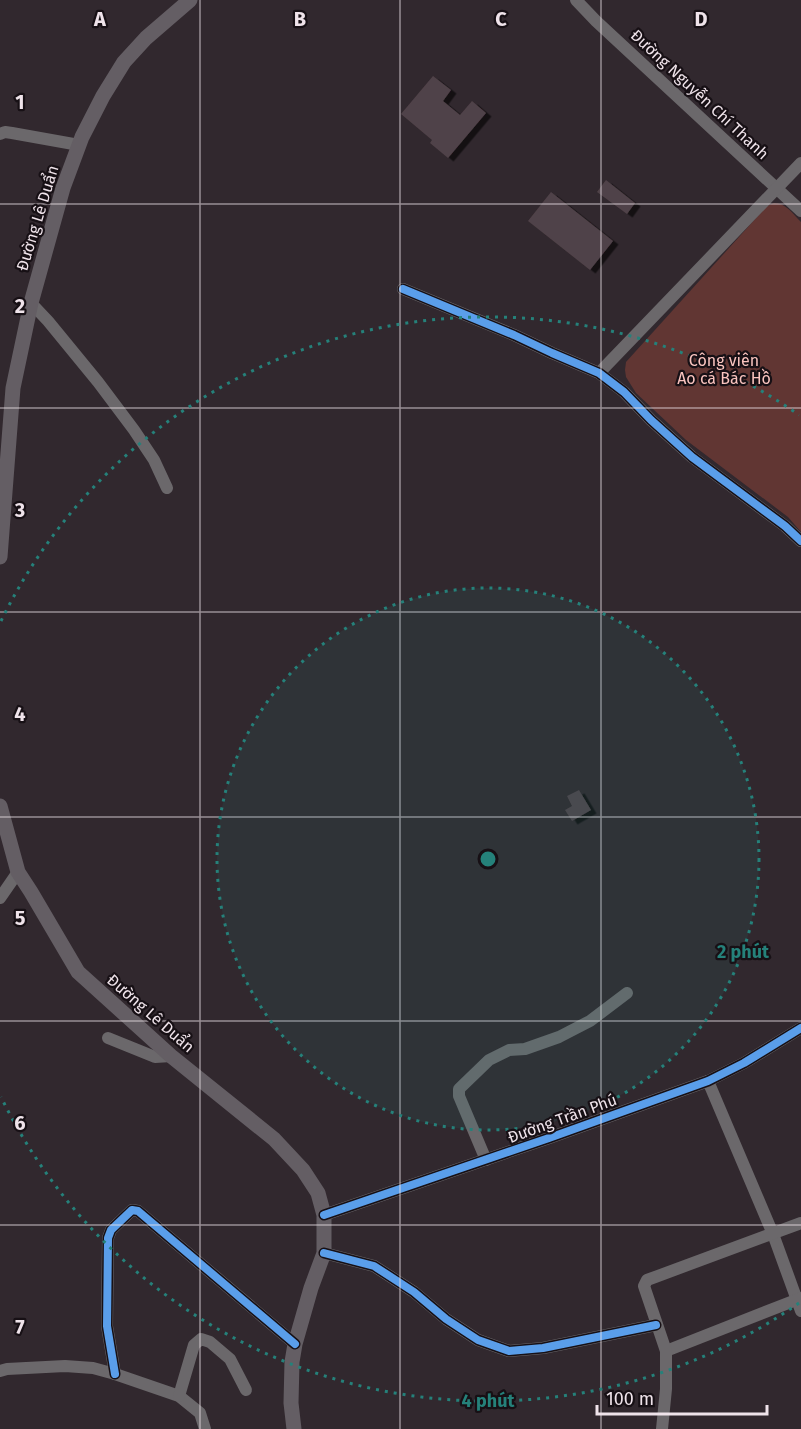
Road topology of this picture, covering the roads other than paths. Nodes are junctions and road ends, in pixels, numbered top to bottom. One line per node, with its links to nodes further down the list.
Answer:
1 (190, 0): 4 (main road, Đường Lê Duẩn)
2 (576, 0): 6 (street, Đường Nguyễn Chí Thanh)
3 (0, 134): 4 (street)
4 (79, 145): 9 (main road, Đường Lê Duẩn)
5 (801, 164): 6 (street)
6 (778, 189): 7 (street, Đường Nguyễn Chí Thanh); 10 (street)
7 (801, 211)
8 (403, 289): 10 (street)
9 (31, 303): 11 (street); 13 (main road, Đường Lê Duẩn)
10 (599, 373): 12 (street)
11 (167, 488)
12 (801, 542)
13 (0, 557)
14 (0, 806): 15 (main road, Đường Lê Duẩn)
15 (18, 872): 16 (street); 20 (main road, Đường Lê Duẩn)
16 (0, 898)
17 (627, 993): 22 (street)
18 (801, 1028): 21 (street, Đường Trần Phú)
19 (108, 1038): 20 (street)
20 (171, 1056): 23 (main road, Đường Lê Duẩn)
21 (708, 1081): 22 (street, Đường Trần Phú); 25 (street)
22 (486, 1160): 23 (street, Đường Trần Phú)
23 (324, 1215): 26 (main road, Đường Lê Duẩn)
24 (801, 1223): 25 (street)
25 (773, 1234): 27 (street); 28 (street)
26 (324, 1252): 28 (street); 29 (main road, Đường Lê Duẩn)
27 (800, 1303): 30 (street)
28 (656, 1325): 30 (street)
29 (295, 1344): 32 (street); 36 (main road, Đường Lê Duẩn)
30 (666, 1351): 37 (street)
31 (0, 1371): 32 (street)
32 (115, 1374): 34 (street)
33 (246, 1390): 34 (street)
34 (179, 1396): 35 (street)
35 (206, 1429)
36 (294, 1429)
37 (662, 1429)

